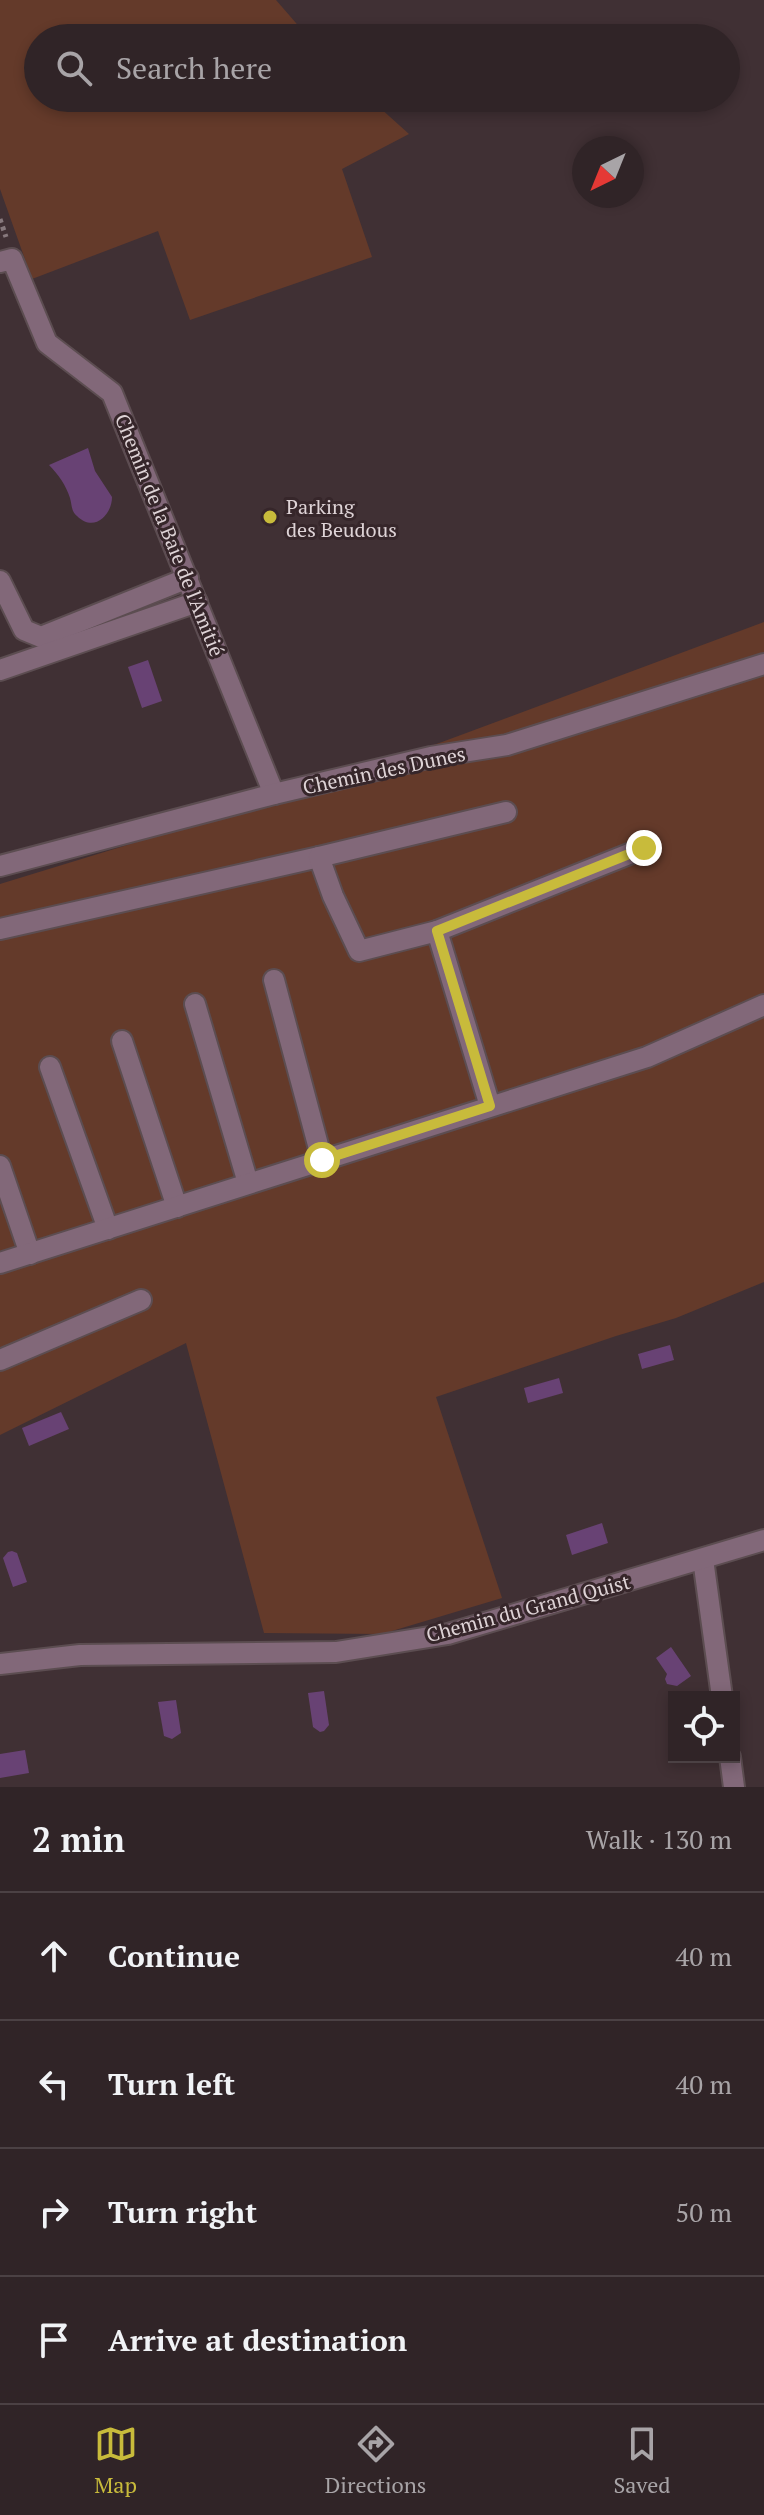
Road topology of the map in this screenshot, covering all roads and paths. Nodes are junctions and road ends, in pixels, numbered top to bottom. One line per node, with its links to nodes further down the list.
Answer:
1 (6, 260): 2 (street, Chemin de la Baie de l'Amitié)
2 (188, 578): 3 (street); 4 (street, Chemin de la Baie de l'Amitié)
3 (0, 581)
4 (197, 602): 6 (street); 7 (street, Chemin de la Baie de l'Amitié)
5 (764, 664): 7 (street, Chemin des Dunes)
6 (0, 670)
7 (274, 794): 11 (street, Chemin des Dunes)
8 (506, 812): 10 (street)
9 (644, 848): 13 (street)
10 (319, 857): 12 (street); 13 (street)
11 (0, 866)
12 (0, 929)
13 (437, 931): 19 (street)
14 (274, 980): 20 (street)
15 (195, 1004): 22 (street)
16 (764, 1005): 19 (street)
17 (122, 1041): 23 (street)
18 (50, 1067): 24 (street)
19 (490, 1106): 20 (street)
20 (322, 1160): 22 (street)
21 (0, 1166): 25 (street)
22 (248, 1183): 23 (street)
23 (177, 1207): 24 (street)
24 (108, 1229): 25 (street)
25 (30, 1254): 26 (street)
26 (0, 1263)
27 (141, 1300): 28 (street)
28 (0, 1360)
29 (764, 1540): 30 (street, Chemin du Grand Quist)
30 (703, 1559): 31 (street, Chemin du Grand Quist); 32 (street)
31 (0, 1664)
32 (721, 1691)
33 (731, 1763): 34 (street)
34 (734, 1787)

